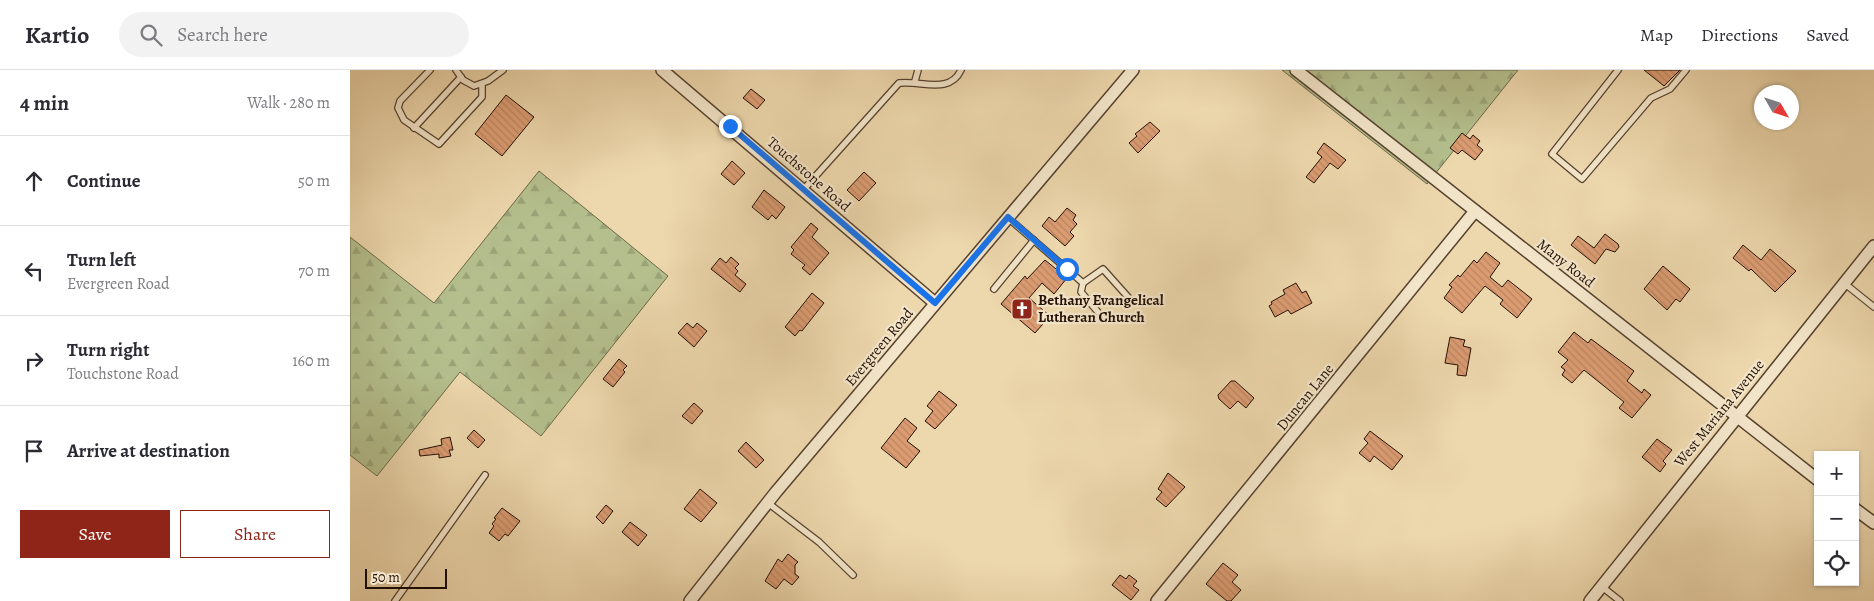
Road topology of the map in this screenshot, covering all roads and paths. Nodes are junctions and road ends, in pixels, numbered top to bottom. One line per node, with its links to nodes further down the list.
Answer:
1 (430, 70): 14 (lane)
2 (456, 70): 11 (lane)
3 (503, 70): 13 (lane)
4 (662, 70): 15 (street, Touchstone Road)
5 (918, 70): 12 (lane)
6 (960, 70): 12 (lane)
7 (1133, 70): 17 (street, Evergreen Road)
8 (1296, 70): 16 (street, Many Road)
9 (1686, 70): 10 (lane)
10 (1618, 71)
11 (461, 77): 13 (lane); 14 (lane)
12 (915, 81): 15 (lane)
13 (482, 84): 14 (lane)
14 (414, 128)
15 (804, 189): 24 (street, Touchstone Road)
16 (1475, 211): 27 (street, Many Road); 37 (street, Duncan Lane)
17 (1008, 217): 18 (lane); 24 (street, Evergreen Road)
18 (1034, 240): 20 (lane); 22 (lane)
19 (1874, 246): 21 (street, West Mariana Avenue)
20 (1083, 282): 23 (lane); 26 (lane)
21 (1844, 283): 25 (lane); 27 (street, West Mariana Avenue)
22 (994, 289)
23 (1128, 297)
24 (935, 303): 30 (street, Evergreen Road)
25 (1874, 307)
26 (1103, 318)
27 (1736, 416): 29 (street, Many Road); 34 (street, West Mariana Avenue)
28 (485, 475): 35 (lane)
29 (1814, 477)
30 (768, 503): 33 (lane); 36 (street, Evergreen Road)
31 (1859, 512): 32 (street)
32 (1874, 523)
33 (853, 575)
34 (1601, 586): 38 (street, West Mariana Avenue); 39 (lane)
35 (394, 601)
36 (690, 601)
37 (1157, 601)
38 (1590, 601)
39 (1620, 601)

